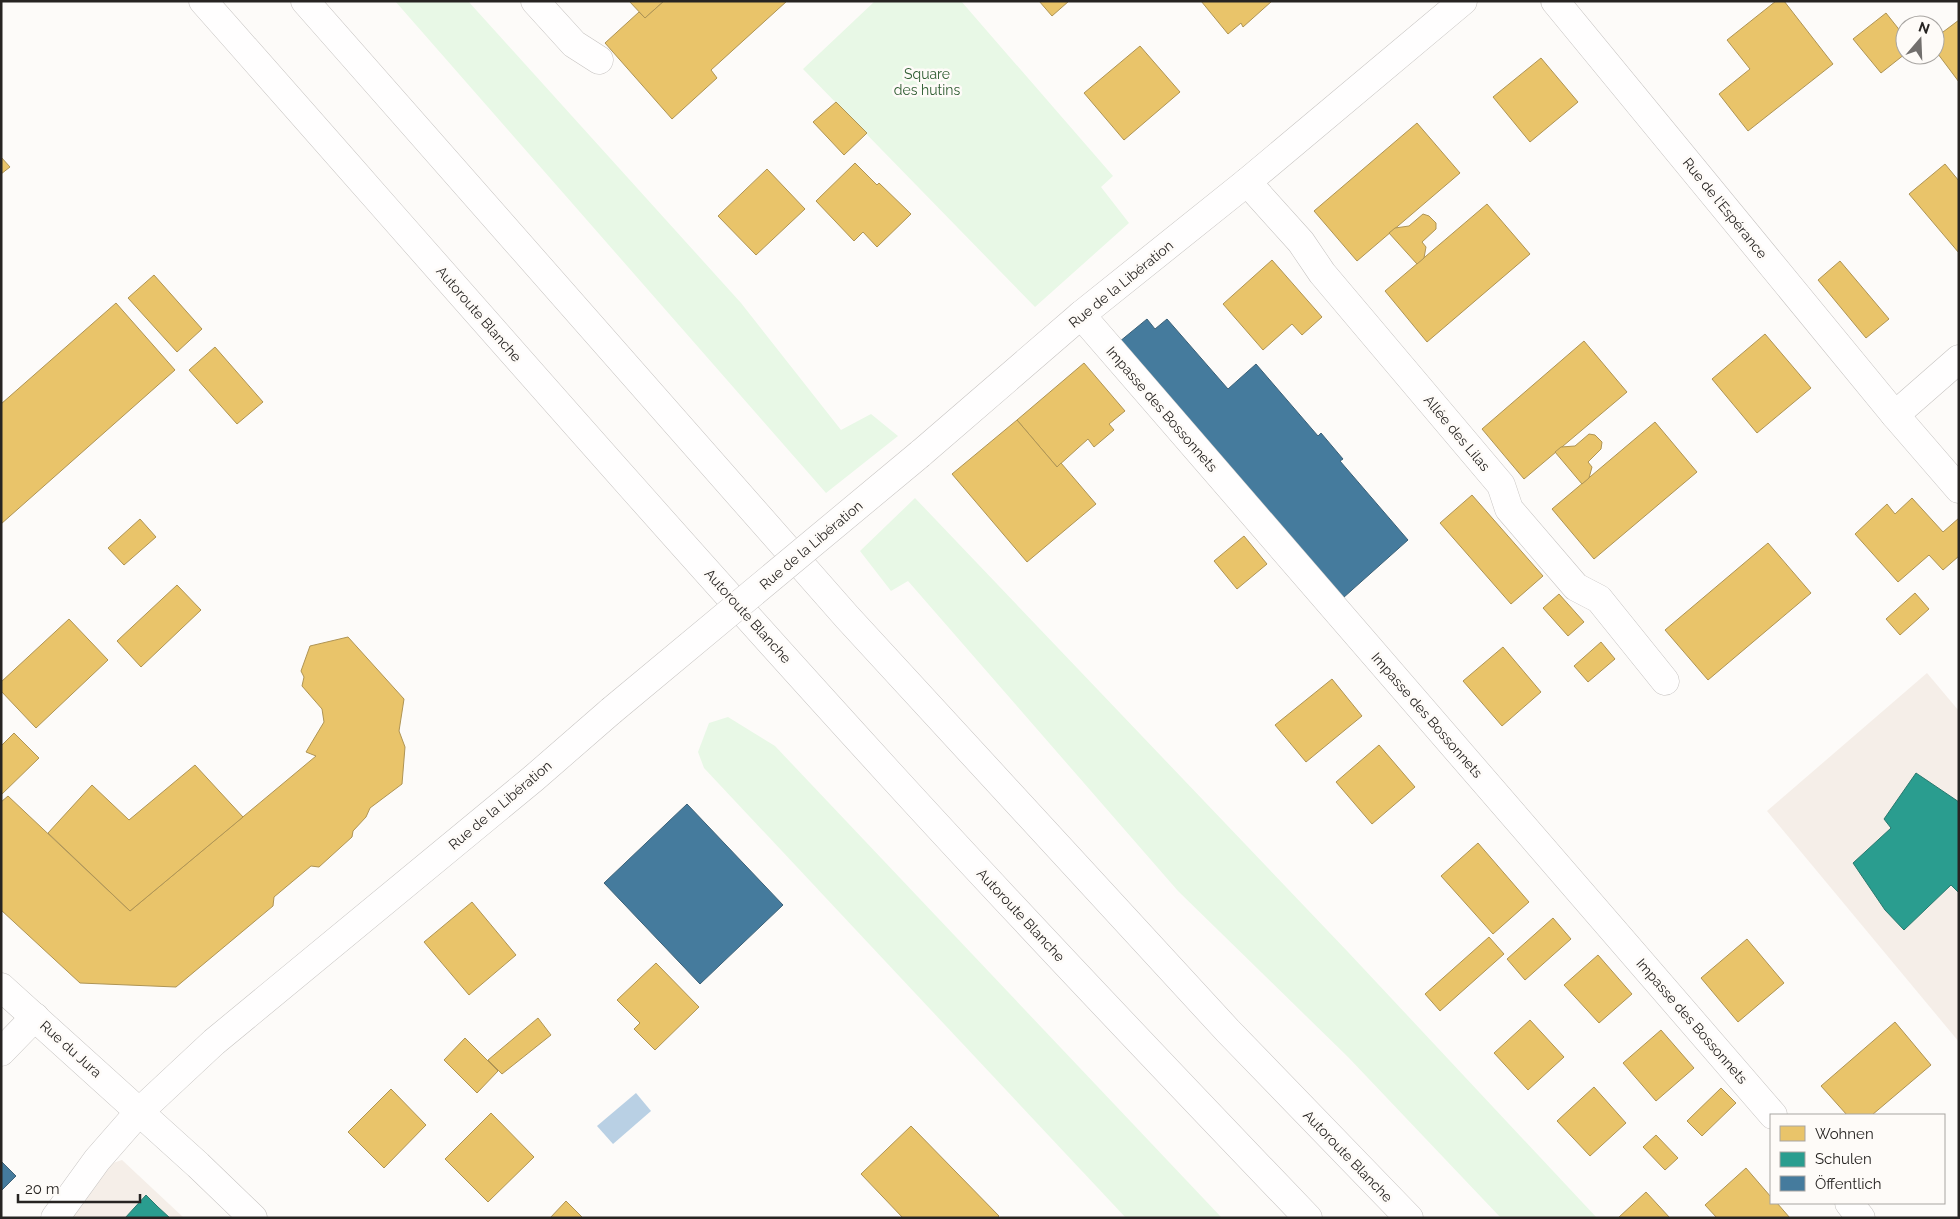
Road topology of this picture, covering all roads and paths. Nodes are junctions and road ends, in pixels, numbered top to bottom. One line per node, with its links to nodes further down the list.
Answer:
1 (203, 1): 21 (main road, Autoroute Blanche)
2 (305, 1): 22 (main road, Autoroute Blanche)
3 (535, 1): 6 (main road)
4 (1463, 1): 7 (main road, Rue de la Libération)
5 (1555, 1): 10 (main road, Rue de l'Espérance)
6 (599, 60)
7 (1247, 182): 8 (main road, Rue de la Libération); 12 (main road, Allée des Lilas)
8 (1081, 315): 16 (main road, Rue de la Libération, bridge); 17 (main road, Impasse des Bossonnets)
9 (1959, 359): 10 (main road)
10 (1895, 415): 11 (main road, Rue de l'Espérance)
11 (1959, 489)
12 (1666, 681)
13 (1, 987): 14 (main road, Rue du Jura)
14 (35, 1017): 15 (main road); 16 (main road, Rue du Jura)
15 (1, 1052)
16 (139, 1112): 19 (main road, Rue de la Libération); 20 (main road, Rue du Jura)
17 (1772, 1114)
18 (1849, 1204): 23 (main road)
19 (55, 1218)
20 (253, 1218)
21 (1308, 1218)
22 (1409, 1218)
23 (1862, 1218)

